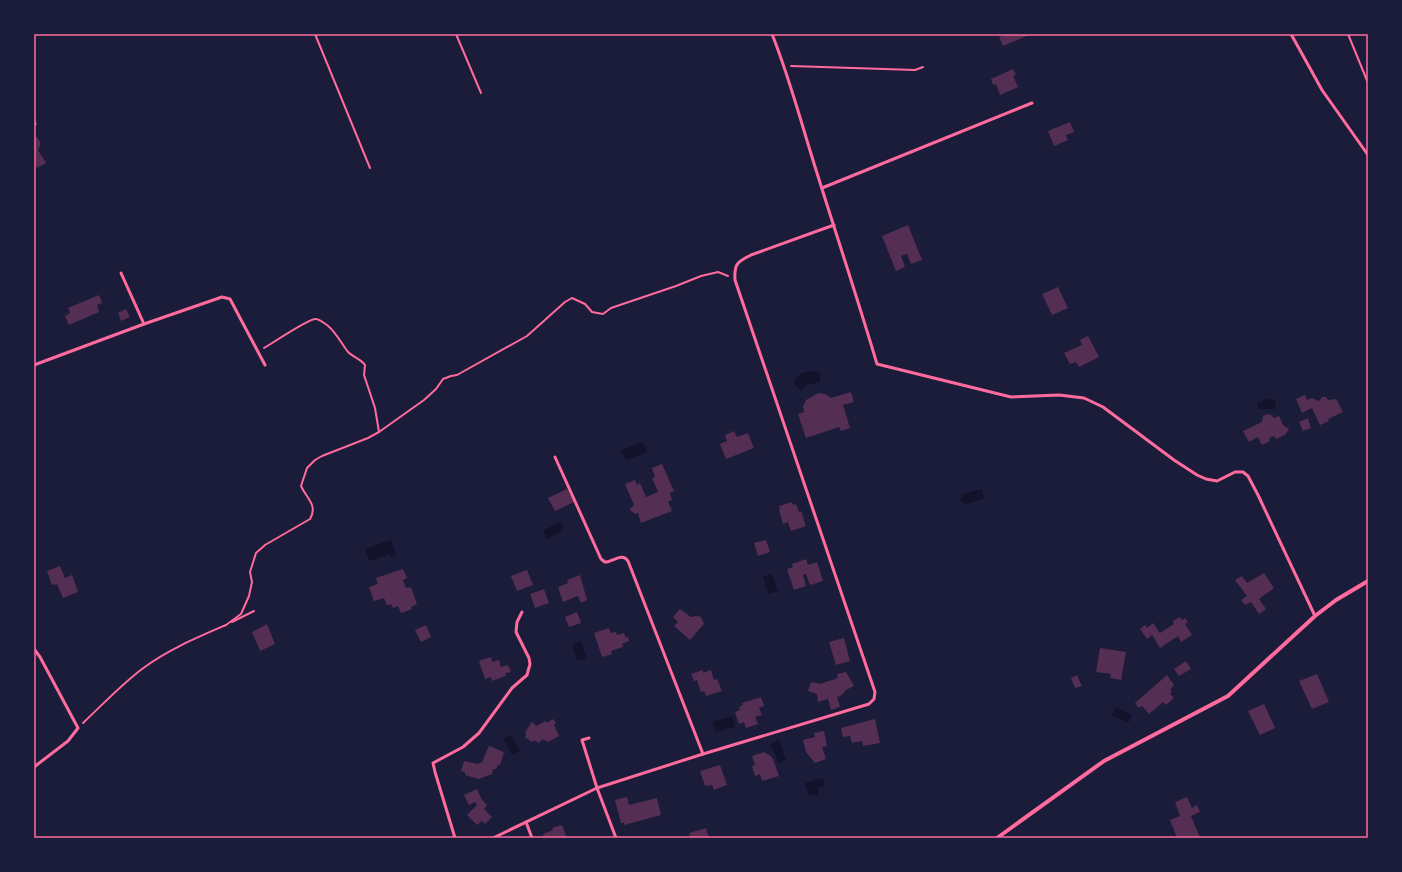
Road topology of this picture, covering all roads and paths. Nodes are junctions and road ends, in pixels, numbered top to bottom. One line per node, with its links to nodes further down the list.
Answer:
1 (315, 34): 12 (path)
2 (456, 34): 9 (path)
3 (772, 34): 6 (lane)
4 (1291, 34): 11 (lane)
5 (1348, 34): 8 (path)
6 (784, 65): 7 (path); 13 (lane)
7 (923, 67)
8 (1368, 83)
9 (481, 93)
10 (1032, 103): 13 (lane)
11 (1368, 155)
12 (370, 168)
13 (822, 188): 14 (lane)
14 (834, 225): 16 (lane); 26 (lane)
15 (121, 273): 17 (lane)
16 (735, 280): 21 (path); 31 (lane)
17 (144, 324): 18 (lane); 19 (lane)
18 (258, 351): 20 (lane); 21 (path)
19 (34, 365)
20 (265, 365)
21 (379, 432): 27 (path)
22 (555, 457): 31 (lane)
23 (1368, 581): 26 (street)
24 (254, 611): 27 (path)
25 (522, 612): 35 (lane)
26 (1315, 616): 39 (street)
27 (226, 625): 29 (path)
28 (34, 649): 29 (lane)
29 (78, 728): 32 (lane)
30 (589, 738): 33 (lane)
31 (703, 754): 33 (lane)
32 (34, 767)
33 (598, 788): 34 (lane); 38 (lane)
34 (526, 822): 36 (lane); 37 (lane)
35 (455, 838)
36 (493, 838)
37 (532, 838)
38 (616, 838)
39 (997, 838)

